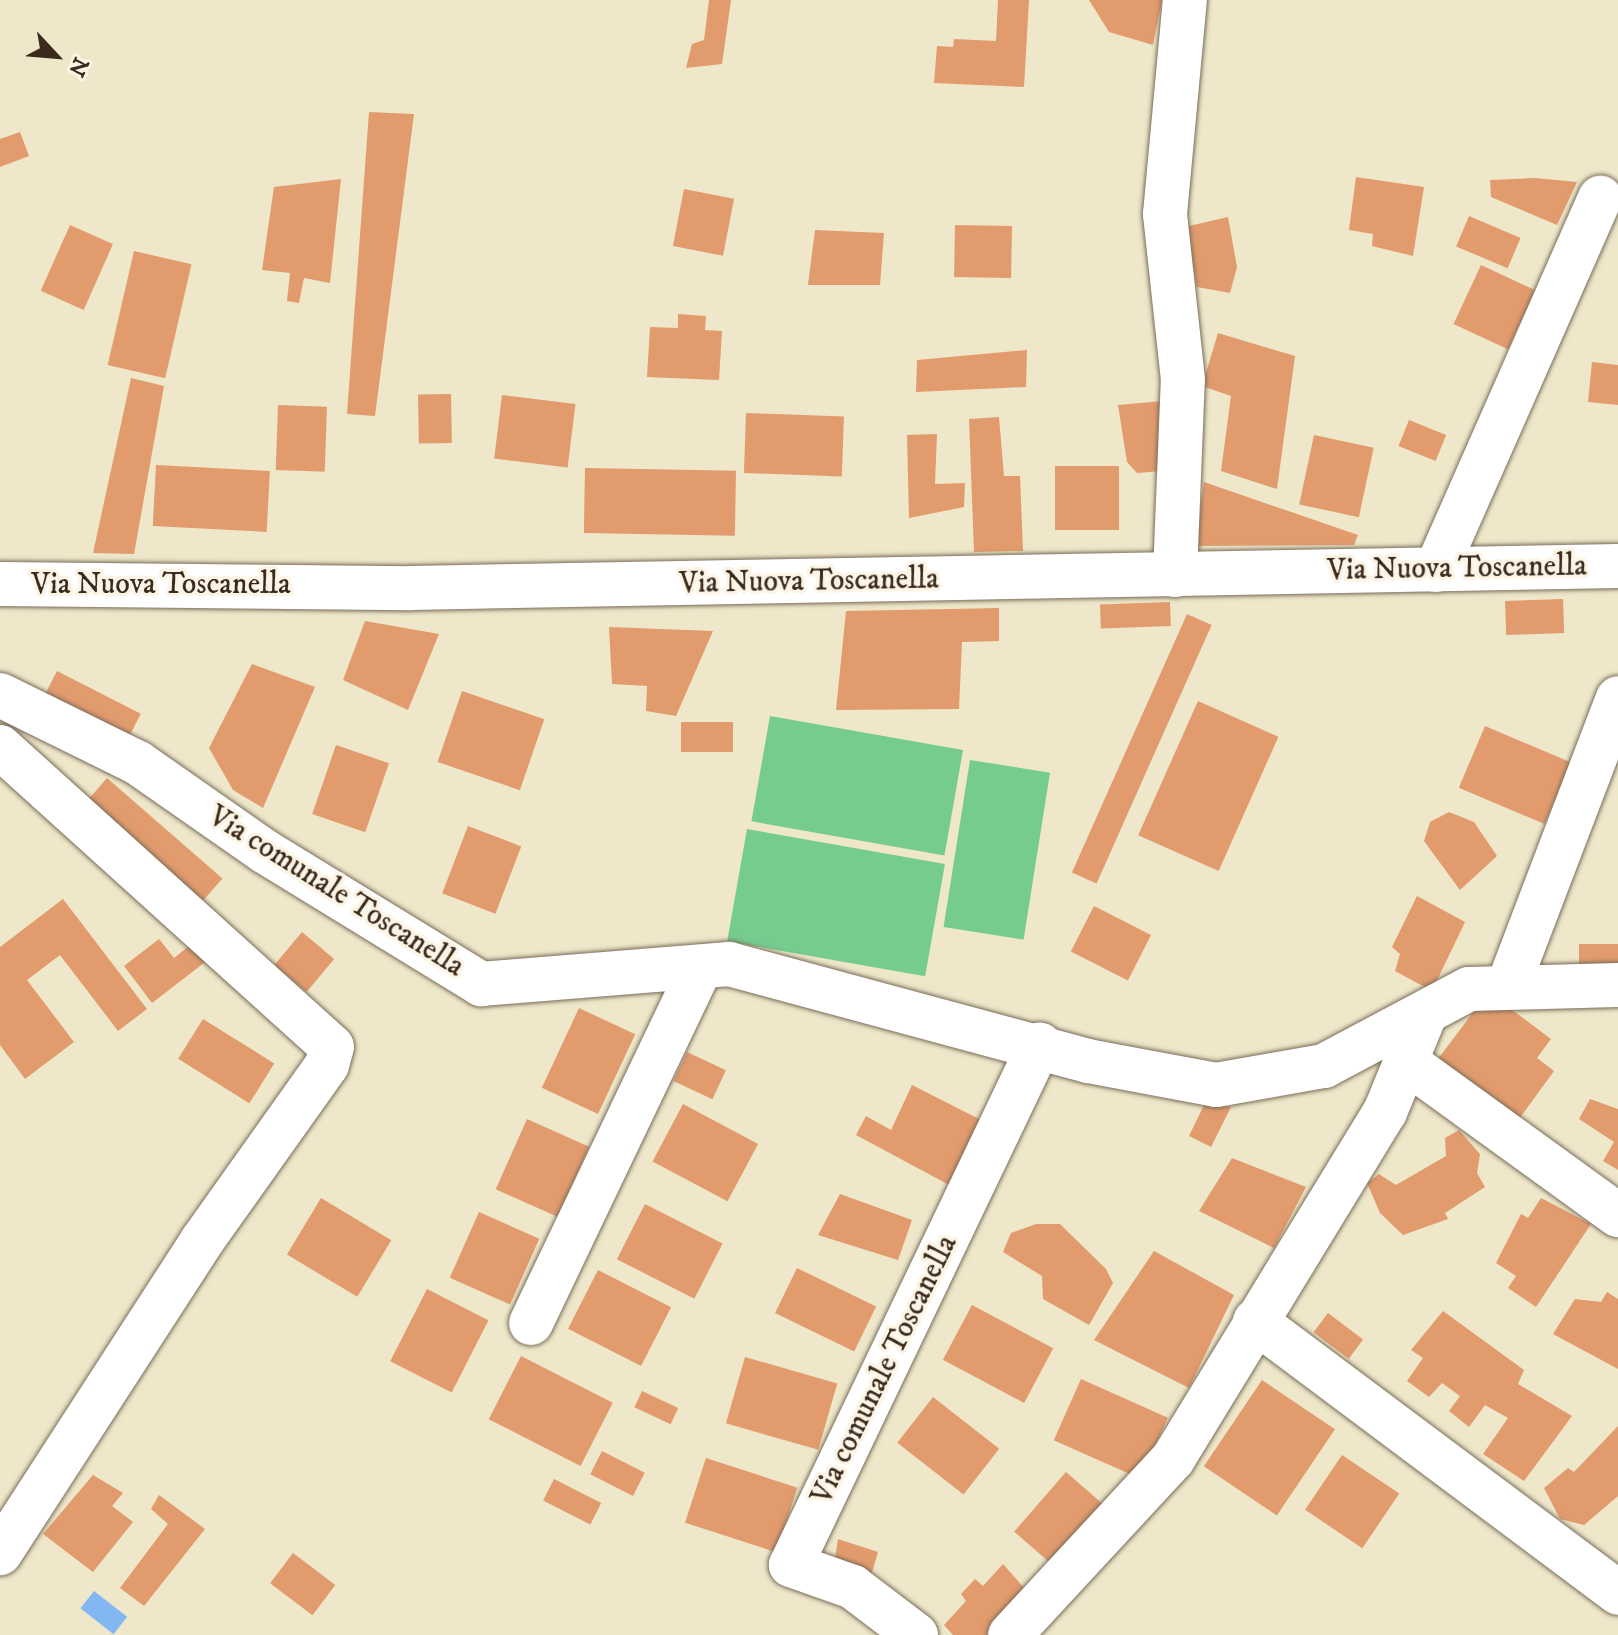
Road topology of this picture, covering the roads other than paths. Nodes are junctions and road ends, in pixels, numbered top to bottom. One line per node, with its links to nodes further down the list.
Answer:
1 (1185, 0): 5 (street)
2 (1600, 198): 4 (street)
3 (1618, 566): 4 (street, Via Nuova Toscanella)
4 (1436, 570): 5 (street, Via Nuova Toscanella)
5 (1175, 575): 6 (street, Via Nuova Toscanella)
6 (0, 584)
7 (0, 695): 10 (street, Via comunale Toscanella)
8 (1618, 698): 12 (street)
9 (0, 747): 19 (street)
10 (700, 968): 14 (street, Via comunale Toscanella); 18 (street)
11 (1618, 985): 12 (street, Via comunale Toscanella)
12 (1508, 986): 13 (street, Via comunale Toscanella)
13 (1424, 1017): 14 (street, Via comunale Toscanella); 15 (street)
14 (1040, 1044): 21 (street, Via comunale Toscanella)
15 (1405, 1061): 16 (street); 17 (street)
16 (1618, 1215)
17 (1255, 1321): 20 (street); 22 (street)
18 (531, 1323)
19 (0, 1553)
20 (1618, 1593)
21 (916, 1635)
22 (1010, 1635)

